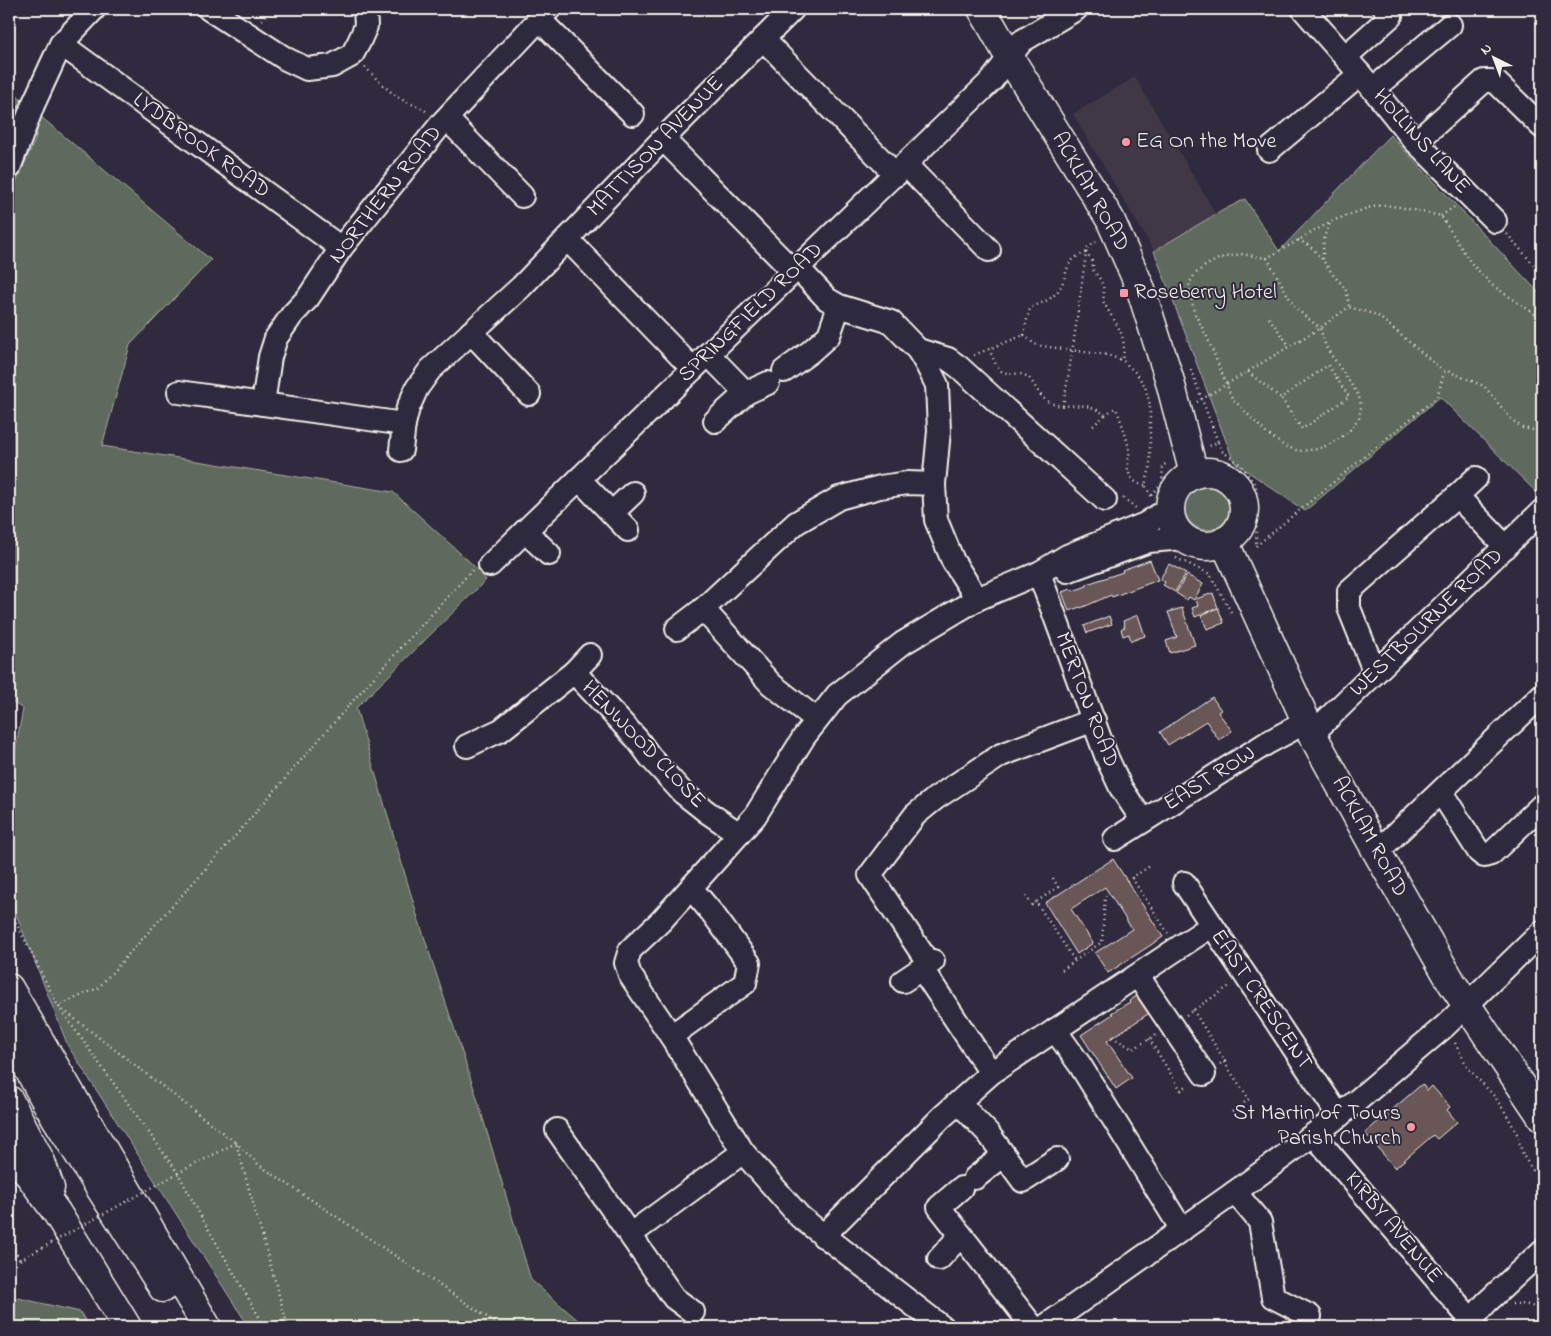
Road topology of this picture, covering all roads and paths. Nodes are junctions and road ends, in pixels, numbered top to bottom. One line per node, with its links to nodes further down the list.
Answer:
1 (94, 9): 12 (street)
2 (209, 9): 13 (street)
3 (365, 9): 13 (street)
4 (793, 9): 11 (street, MATTISON AVENUE)
5 (982, 9): 15 (main road, ACKLAM ROAD)
6 (1076, 9): 15 (street, SPRINGFIELD ROAD)
7 (1303, 9): 14 (street, HOLLINS LANE)
8 (1385, 9): 14 (street)
9 (542, 13): 17 (street); 18 (street, NORTHERN ROAD)
10 (1450, 25): 16 (street)
11 (763, 39): 20 (street, MATTISON AVENUE); 24 (street)
12 (61, 44): 23 (street); 31 (street, LYDBROOK ROAD)
13 (352, 55): 18 (path)
14 (1345, 57): 16 (street, HOLLINS LANE)
15 (1010, 58): 24 (street, SPRINGFIELD ROAD); 28 (main road, ACKLAM ROAD)
16 (1367, 82): 21 (street, HOLLINS LANE); 22 (street)
17 (634, 114)
18 (444, 121): 25 (street); 31 (street, NORTHERN ROAD)
19 (1542, 128): 21 (street)
20 (664, 139): 29 (street, MATTISON AVENUE); 36 (street)
21 (1416, 142): 27 (street, HOLLINS LANE)
22 (1270, 150)
23 (9, 168)
24 (901, 170): 32 (street); 36 (street, SPRINGFIELD ROAD)
25 (522, 196)
26 (1332, 221): 30 (path); 35 (path); 41 (path)
27 (1495, 221): 37 (path)
28 (1115, 230): 33 (path); 61 (main road, ACKLAM ROAD)
29 (567, 239): 43 (street, MATTISON AVENUE); 50 (street)
30 (1298, 240): 34 (path); 35 (path)
31 (341, 248): 59 (street, NORTHERN ROAD)
32 (989, 250)
33 (1086, 253): 44 (path); 48 (path); 49 (path)
34 (1267, 258): 42 (path); 54 (path)
35 (1323, 259): 38 (path)
36 (796, 270): 39 (street); 50 (street, SPRINGFIELD ROAD)
37 (1542, 274)
38 (1349, 307): 42 (path); 52 (path)
39 (845, 308): 46 (street); 56 (street)
40 (1269, 318): 45 (path)
41 (1542, 319)
42 (1320, 328): 45 (path); 54 (path)
43 (471, 332): 57 (street); 64 (street, MATTISON AVENUE)
44 (1024, 335): 47 (path); 48 (path)
45 (1289, 345): 53 (path)
46 (918, 350): 51 (street); 72 (street)
47 (989, 350): 51 (path); 60 (path)
48 (1073, 350): 49 (path); 60 (path)
49 (1122, 360): 73 (path)
50 (701, 361): 56 (street); 71 (street, SPRINGFIELD ROAD)
51 (960, 367): 76 (street)
52 (1445, 370): 66 (path); 67 (path)
53 (1248, 372): 54 (path); 58 (path)
54 (1227, 385): 61 (path)
55 (179, 392): 59 (street)
56 (746, 393): 63 (street)
57 (528, 394)
58 (1281, 398): 58 (path)
59 (263, 404): 64 (street)
60 (1063, 406): 62 (path)
61 (1177, 411): 69 (main road, ACKLAM ROAD)
62 (1104, 416): 65 (path); 73 (path)
63 (715, 421)
64 (404, 424): 68 (street, MATTISON AVENUE)
65 (1093, 426)
66 (1542, 432)
67 (1218, 442)
68 (401, 450)
69 (1194, 474): 77 (main road); 83 (main road)
70 (1476, 478): 75 (street)
71 (579, 479): 79 (street); 81 (street, SPRINGFIELD ROAD)
72 (934, 484): 88 (street); 89 (street)
73 (1145, 485): 77 (path)
74 (633, 493): 79 (street)
75 (1457, 496): 84 (street); 94 (street)
76 (1105, 500): 77 (path)
77 (1156, 511): 82 (main road); 87 (street)
78 (1542, 511): 84 (street, WESTBOURNE ROAD)
79 (612, 513): 80 (street)
80 (628, 530)
81 (525, 531): 85 (street); 86 (street, SPRINGFIELD ROAD)
82 (1172, 539): 83 (main road); 87 (street); 90 (path)
83 (1224, 542): 98 (main road, ACKLAM ROAD)
84 (1506, 547): 94 (street, WESTBOURNE ROAD)
85 (549, 554)
86 (490, 565): 124 (path)
87 (1039, 573): 88 (street); 97 (street, MERTON ROAD)
88 (976, 599): 96 (street)
89 (703, 609): 91 (street); 96 (street)
90 (1231, 612)
91 (677, 629)
92 (590, 655): 93 (street)
93 (574, 672): 99 (street); 103 (street, HENWOOD CLOSE)
94 (1375, 673): 98 (street, WESTBOURNE ROAD)
95 (1542, 695): 100 (street)
96 (817, 720): 103 (street)
97 (1094, 720): 102 (street, MERTON ROAD); 131 (street)
98 (1309, 728): 102 (street, EAST ROW); 105 (main road, ACKLAM ROAD)
99 (467, 746)
100 (1440, 792): 101 (street); 105 (street)
101 (1542, 805)
102 (1143, 821): 104 (street, EAST ROW)
103 (738, 832): 111 (street)
104 (1115, 839)
105 (1377, 852): 123 (main road, ACKLAM ROAD)
106 (1150, 866): 108 (path)
107 (1053, 878): 114 (path)
108 (1132, 878): 109 (path); 118 (path)
109 (1127, 881)
110 (1184, 883): 116 (street, EAST CRESCENT)
111 (691, 888): 128 (street); 128 (street)
112 (1109, 894): 119 (path)
113 (1026, 896): 114 (path)
114 (1036, 902): 119 (path)
115 (9, 909): 124 (path)
116 (1211, 926): 118 (street); 136 (street, EAST CRESCENT)
117 (1542, 932): 123 (street)
118 (1178, 948): 121 (street)
119 (1075, 961): 120 (path)
120 (1062, 970)
121 (1138, 976): 126 (street); 132 (street)
122 (9, 988): 129 (main road)
123 (1467, 1005): 125 (street); 137 (main road, ACKLAM ROAD)
124 (58, 1006): 140 (path); 145 (path)
125 (1445, 1026): 136 (street); 146 (path)
126 (1055, 1030): 131 (street); 150 (street)
127 (9, 1033): 149 (main road)
128 (671, 1036): 142 (street)
129 (47, 1055): 149 (main road); 162 (main road)
130 (1224, 1062): 135 (path)
131 (991, 1073): 134 (street)
132 (1204, 1074)
133 (9, 1100): 148 (main road)
134 (959, 1103): 143 (street); 153 (street)
135 (1232, 1112)
136 (1339, 1116): 139 (street)
137 (1542, 1117)
138 (557, 1130): 151 (street)
139 (1314, 1135): 147 (street); 159 (street, KIRBY AVENUE)
140 (236, 1143): 145 (path); 164 (path); 165 (path)
141 (9, 1144): 148 (main road)
142 (743, 1152): 151 (street); 153 (street)
143 (1004, 1155): 144 (street); 152 (street)
144 (1057, 1159)
145 (178, 1173): 154 (path, bridge); 163 (path)
146 (1542, 1185)
147 (1236, 1192): 150 (street); 158 (street)
148 (58, 1214): 160 (main road)
149 (121, 1218): 161 (main road)
150 (1182, 1230): 168 (street)
151 (631, 1234): 157 (street)
152 (961, 1235): 156 (street); 167 (street)
153 (823, 1236): 166 (street)
154 (9, 1241)
155 (1542, 1251): 159 (street)
156 (939, 1259)
157 (693, 1312)
158 (1310, 1316)
159 (1469, 1324)
160 (126, 1327)
161 (189, 1327)
162 (208, 1327)
163 (265, 1327)
164 (288, 1327)
165 (502, 1327)
166 (942, 1327)
167 (1034, 1327)
168 (1044, 1327)

